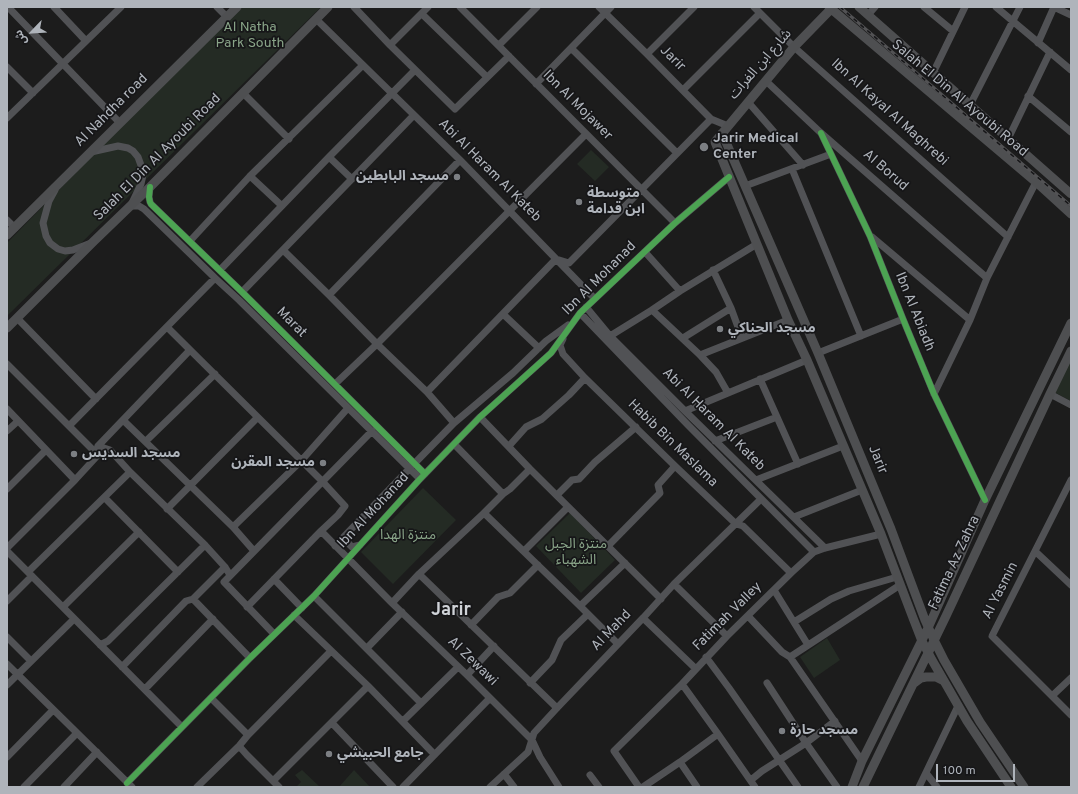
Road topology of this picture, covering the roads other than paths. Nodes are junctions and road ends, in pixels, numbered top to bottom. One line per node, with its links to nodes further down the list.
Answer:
1 (8, 7): 43 (street)
2 (54, 7): 34 (street)
3 (121, 7): 34 (street)
4 (217, 7): 30 (street)
5 (237, 7): 30 (main road, Al Nahdha road)
6 (328, 7): 31 (main road, Salah El Din Al Ayoubi Road)
7 (354, 7): 36 (street)
8 (428, 7): 28 (street)
9 (460, 7): 37 (street, Ibn Al Mojawer)
10 (599, 7): 25 (street, Jarir)
11 (611, 7): 25 (street)
12 (683, 7): 26 (street)
13 (694, 7): 26 (street)
14 (754, 7): 27 (street, Ibn Al Kayal Al Maghrebi)
15 (859, 7): 29 (main road, Salah El Din Al Ayoubi Road)
16 (875, 7): 29 (street)
17 (924, 7): 33 (street)
18 (965, 7): 33 (street)
19 (996, 7): 32 (street)
20 (1020, 7): 32 (street)
21 (1054, 7): 24 (street); 35 (street)
22 (534, 8): 37 (street)
23 (830, 8): 38 (main road, شارع ابن الفرات); 80 (main road, Salah El Din Al Ayoubi Road)
24 (1070, 12)
25 (605, 13): 39 (street); 41 (street, Jarir)
26 (688, 13): 41 (street)
27 (760, 13): 38 (street, Ibn Al Kayal Al Maghrebi); 52 (street)
28 (422, 14): 36 (street); 49 (street)
29 (868, 15): 48 (main road, Salah El Din Al Ayoubi Road)
30 (227, 17): 62 (main road, Al Nahdha road)
31 (316, 19): 44 (street, Abi Al Haram Al Kateb); 54 (main road, Salah El Din Al Ayoubi Road)
32 (1013, 21): 35 (street); 58 (street)
33 (953, 31): 48 (street)
34 (86, 40): 43 (street)
35 (1038, 43): 40 (street)
36 (390, 45): 46 (street)
37 (499, 45): 42 (street, Ibn Al Mojawer)
38 (794, 47): 50 (main road, شارع ابن الفرات); 97 (street, Ibn Al Kayal Al Maghrebi)
39 (571, 48): 51 (street); 71 (street)
40 (1050, 52): 47 (street); 56 (street)
41 (647, 54): 52 (street, Jarir)
42 (509, 56): 49 (street); 51 (street, Ibn Al Mojawer)
43 (63, 64): 53 (street); 62 (street)
44 (363, 65): 55 (street, Abi Al Haram Al Kateb); 67 (street)
45 (7, 67): 53 (street)
46 (415, 70): 49 (street); 55 (street)
47 (1071, 70)
48 (934, 73): 58 (main road, Salah El Din Al Ayoubi Road)
49 (487, 77)
50 (766, 81): 57 (main road, شارع ابن الفرات); 65 (street, Al Borud)
51 (536, 84): 66 (street, Ibn Al Mojawer)
52 (683, 90): 61 (street, Jarir)
53 (32, 93): 60 (street)
54 (243, 93): 67 (street); 83 (main road, Salah El Din Al Ayoubi Road)
55 (391, 94): 59 (street, Abi Al Haram Al Kateb); 73 (street)
56 (1028, 96): 64 (street); 68 (street)
57 (748, 102): 63 (main road, شارع ابن الفرات); 75 (street)
58 (970, 105): 68 (main road, Salah El Din Al Ayoubi Road)
59 (414, 115): 74 (street, Abi Al Haram Al Kateb); 79 (street)
60 (7, 118)
61 (711, 119): 63 (street, Jarir); 71 (street)
62 (120, 123): 70 (main road, Al Nahdha road)
63 (725, 130): 69 (main road, شارع ابن الفرات); 82 (main road, Jarir)
64 (1071, 132)
65 (821, 133): 72 (street, Ibn Al Abiadh); 107 (street, Al Borud)
66 (586, 134): 84 (street, Ibn Al Mojawer); 88 (street)
67 (289, 139): 77 (street)
68 (1008, 139): 85 (main road, Salah El Din Al Ayoubi Road)
69 (715, 142): 78 (main road, Jarir)
70 (91, 152): 81 (main road, Al Nahdha road); 87 (street)
71 (677, 153): 84 (street)
72 (831, 154): 75 (street); 96 (street, Ibn Al Abiadh)
73 (329, 157): 79 (street); 86 (street)
74 (460, 160): 88 (street, Abi Al Haram Al Kateb); 110 (street)
75 (803, 165): 76 (street)
76 (792, 169): 82 (street); 126 (street)
77 (250, 176): 86 (street); 98 (street)
78 (729, 177): 93 (street, Ibn Al Mohanad); 100 (main road, Jarir)
79 (352, 179): 101 (street)
80 (1036, 182): 90 (main road, Salah El Din Al Ayoubi Road); 97 (street)
81 (58, 184): 94 (main road, Al Nahdha road); 99 (street)
82 (745, 186): 133 (main road, Jarir)
83 (150, 187): 87 (main road, Salah El Din Al Ayoubi Road); 89 (street, Marat)
84 (641, 190): 93 (street, Ibn Al Mojawer); 103 (street)
85 (1071, 194)
86 (281, 205): 104 (street)
87 (130, 206): 92 (street, Marat); 99 (main road, Salah El Din Al Ayoubi Road)
88 (510, 210): 103 (street, Abi Al Haram Al Kateb); 129 (street)
89 (160, 213): 92 (street); 98 (street, Marat)
90 (1071, 214)
91 (7, 220): 94 (street)
92 (155, 220): 106 (street, Marat)
93 (675, 224): 102 (street, Ibn Al Mohanad)
94 (15, 228): 95 (main road, Al Nahdha road)
95 (7, 235)
96 (870, 236): 118 (street, Ibn Al Abiadh); 120 (street)
97 (1008, 237): 107 (street)
98 (190, 241): 104 (street, Marat)
99 (93, 242): 117 (main road, Salah El Din Al Ayoubi Road)
100 (757, 244): 105 (street); 119 (main road, Jarir)
101 (283, 250): 109 (street); 110 (street)
102 (645, 252): 108 (street); 111 (street, Ibn Al Mohanad)
103 (556, 259): 111 (street, Abi Al Haram Al Kateb); 116 (street)
104 (220, 270): 109 (street, Marat)
105 (713, 270): 108 (street); 113 (street)
106 (215, 278): 123 (street); 147 (street, Marat)
107 (988, 278): 120 (street)
108 (680, 291): 114 (street)
109 (242, 292): 140 (street, Marat)
110 (329, 295): 129 (street)
111 (594, 298): 112 (street, Ibn Al Mohanad)
112 (586, 307): 115 (street, Ibn Al Mohanad); 125 (street, Abi Al Haram Al Kateb)
113 (730, 308): 127 (street); 128 (street)
114 (652, 310): 125 (street); 127 (street)
115 (580, 313): 121 (street, Ibn Al Mohanad); 189 (street, Abi Al Haram Al Kateb)
116 (504, 314): 130 (street); 141 (street)
117 (17, 318): 124 (main road, Salah El Din Al Ayoubi Road); 145 (street)
118 (903, 319): 126 (street); 143 (street, Ibn Al Abiadh)
119 (788, 320): 128 (street); 135 (main road, Jarir)
120 (970, 320): 143 (street)
121 (572, 323): 130 (street, Ibn Al Mohanad); 138 (street, Habib Bin Maslama); 150 (street, Ibn Al Mohanad)
122 (1071, 323): 190 (main road)
123 (167, 327): 131 (street); 145 (street)
124 (7, 328)
125 (610, 336): 149 (street, Abi Al Haram Al Kateb)
126 (861, 336): 133 (street)
127 (683, 338): 134 (street)
128 (742, 338): 134 (street)
129 (376, 344): 140 (street); 141 (street)
130 (539, 348): 155 (street, Ibn Al Mohanad)
131 (190, 350): 137 (street); 154 (street)
132 (1071, 350): 144 (main road, Fatima Az Zahra)
133 (818, 353): 233 (main road, Jarir)
134 (700, 355): 142 (street)
135 (807, 360): 139 (street); 165 (main road, Jarir)
136 (7, 364): 156 (street)
137 (215, 374): 152 (street); 160 (street)
138 (585, 378): 157 (street, Habib Bin Maslama); 164 (street)
139 (760, 379): 142 (street); 151 (street)
140 (335, 384): 166 (street, Marat)
141 (426, 392): 155 (street)
142 (728, 393): 149 (street)
143 (934, 394): 190 (street, Ibn Al Abiadh)
144 (1050, 394): 146 (street); 191 (main road, Fatima Az Zahra)
145 (96, 399): 156 (street)
146 (1071, 405)
147 (348, 408): 159 (street, Marat); 170 (street)
148 (7, 409): 153 (street)
149 (685, 411): 161 (street, Abi Al Haram Al Kateb)
150 (480, 417): 162 (street, Ibn Al Mohanad); 164 (street)
151 (777, 417): 161 (street); 172 (street)
152 (258, 418): 170 (street); 183 (street)
153 (18, 420): 158 (street); 167 (street)
154 (123, 420): 160 (street); 163 (street)
155 (454, 423): 171 (street, Ibn Al Mohanad)
156 (69, 426): 168 (street)
157 (636, 427): 173 (street, Habib Bin Maslama); 187 (street)
158 (7, 431)
159 (372, 431): 169 (street, Marat); 182 (street)
160 (146, 441): 183 (street)
161 (715, 441): 180 (street, Abi Al Haram Al Kateb)
162 (454, 444): 177 (street, Ibn Al Mohanad); 186 (street)
163 (98, 446): 168 (street); 176 (street)
164 (509, 446): 175 (street)
165 (843, 446): 172 (street); 185 (main road, Jarir)
166 (401, 449): 169 (street); 171 (street, Marat)
167 (46, 450): 179 (street); 184 (street)
168 (98, 455): 179 (street)
169 (396, 456): 174 (street, Marat)
170 (301, 460): 182 (street); 197 (street)
171 (414, 463): 174 (street, Ibn Al Mohanad); 177 (street, Marat)
172 (798, 464): 180 (street)
173 (675, 466): 196 (street, Habib Bin Maslama); 207 (street)
174 (409, 468): 178 (street, Marat); 201 (street, Ibn Al Mohanad)
175 (530, 469): 186 (street); 187 (street)
176 (130, 472): 188 (street); 193 (street)
177 (425, 474): 178 (street, Ibn Al Mohanad)
178 (420, 479): 206 (street, Ibn Al Mohanad)
179 (75, 480): 211 (street)
180 (756, 480): 195 (street, Abi Al Haram Al Kateb)
181 (1071, 480): 213 (street, Al Yasmin)
182 (322, 481): 199 (street); 209 (street)
183 (190, 485): 193 (street); 197 (street)
184 (7, 489)
185 (862, 490): 195 (street); 202 (main road, Jarir)
186 (503, 494): 194 (street)
187 (557, 495): 192 (street)
188 (105, 498): 200 (street); 220 (street)
189 (761, 499): 196 (street, Al Mahd); 212 (street, Abi Al Haram Al Kateb)
190 (985, 500): 191 (main road); 198 (main road)
191 (998, 506): 203 (main road, Fatima Az Zahra)
192 (568, 507): 207 (street); 210 (street)
193 (167, 509): 204 (street)
194 (484, 513): 210 (street); 221 (street)
195 (794, 517): 208 (street, Abi Al Haram Al Kateb)
196 (736, 524): 219 (street, Habib Bin Maslama); 225 (street, Al Mahd)
197 (233, 527): 209 (street)
198 (973, 527): 203 (main road); 234 (main road)
199 (321, 531): 205 (street, Al Zewawi); 223 (street)
200 (139, 532): 218 (street); 236 (street)
201 (347, 534): 205 (street, Ibn Al Mohanad); 206 (street)
202 (881, 534): 208 (street, Fatimah Valley); 224 (main road, Jarir)
203 (984, 534): 250 (main road, Fatima Az Zahra)
204 (205, 545): 217 (street); 218 (street)
205 (335, 546): 214 (street, Al Zewawi)
206 (360, 546): 214 (street, Ibn Al Mohanad)
207 (608, 546): 215 (street)
208 (825, 548): 212 (street, Fatimah Valley)
209 (254, 551): 222 (street)
210 (524, 551): 216 (street)
211 (8, 552): 220 (street)
212 (814, 552): 219 (street, Fatimah Valley)
213 (1036, 552): 226 (street); 284 (street, Al Yasmin)
214 (348, 558): 228 (street, Ibn Al Mohanad); 232 (street, Al Zewawi)
215 (625, 563): 230 (street); 235 (street)
216 (538, 565): 235 (street); 249 (street)
217 (225, 567): 222 (street); 229 (street)
218 (178, 572): 258 (street)
219 (791, 573): 227 (street, Fatimah Valley)
220 (30, 574): 231 (street); 236 (street)
221 (419, 574): 232 (street); 249 (street)
222 (230, 575): 237 (street)
223 (274, 579): 237 (street); 238 (street)
224 (899, 581): 246 (street); 247 (main road, Jarir); 257 (street)
225 (674, 584): 230 (street, Al Mahd); 252 (street)
226 (1071, 585)
227 (774, 590): 242 (street, Fatimah Valley); 246 (street)
228 (314, 596): 238 (street, Ibn Al Mohanad); 260 (street)
229 (193, 599): 245 (street); 270 (street)
230 (661, 599): 243 (street, Al Mahd)
231 (7, 601)
232 (392, 603): 239 (street, Al Zewawi)
233 (918, 603): 234 (main road); 248 (main road, Jarir)
234 (939, 604): 248 (main road)
235 (580, 606): 240 (street)
236 (63, 607): 244 (street)
237 (247, 607): 251 (street)
238 (302, 608): 241 (street, Ibn Al Mohanad)
239 (402, 612): 260 (street); 271 (street, Al Zewawi)
240 (588, 614): 256 (street); 277 (street)
241 (294, 615): 251 (street, Ibn Al Mohanad); 261 (street)
242 (748, 616): 252 (street, Fatimah Valley); 265 (street)
243 (643, 618): 256 (street, Al Mahd); 272 (street)
244 (74, 619): 258 (street); 268 (street)
245 (213, 619): 267 (street); 283 (street)
246 (794, 622): 257 (street)
247 (914, 622): 248 (main road); 255 (main road, Jarir)
248 (928, 624): 250 (main road); 254 (main road, Jarir); 255 (main road)
249 (471, 625): 259 (street)
250 (940, 628): 254 (main road, Fatima Az Zahra)
251 (274, 634): 267 (street, Ibn Al Mohanad)
252 (726, 636): 264 (street, Fatimah Valley)
253 (7, 637): 268 (street)
254 (934, 640): 263 (main road, Jarir); 266 (main road, Fatima Az Zahra)
255 (922, 641): 262 (main road); 266 (main road, Jarir)
256 (618, 644): 289 (street, Al Mahd)
257 (808, 645): 265 (street)
258 (100, 646): 270 (street)
259 (494, 646): 274 (street); 277 (street)
260 (367, 648): 287 (street)
261 (332, 651): 282 (street); 298 (street)
262 (916, 654): 266 (main road); 306 (main road)
263 (942, 656): 266 (main road); 334 (main road, Jarir)
264 (706, 657): 272 (street, Fatimah Valley); 305 (street)
265 (790, 657): 293 (street)
266 (928, 657): 276 (main road, Jarir); 280 (main road, Fatima Az Zahra)
267 (250, 658): 285 (street, Ibn Al Mohanad)
268 (31, 661): 273 (street)
269 (7, 664): 273 (street)
270 (122, 667): 283 (street)
271 (458, 667): 274 (street, Al Zewawi); 287 (street)
272 (696, 669): 279 (street, Fatimah Valley)
273 (18, 674): 281 (street); 290 (street)
274 (467, 675): 286 (street, Al Zewawi)
275 (1071, 678): 284 (street)
276 (944, 681): 280 (main road); 288 (main road, Jarir)
277 (530, 683): 289 (street)
278 (767, 683): 300 (street)
279 (682, 684): 297 (street); 324 (street, Fatimah Valley)
280 (913, 684): 330 (main road, Fatima Az Zahra)
281 (7, 685)
282 (368, 686): 292 (street); 294 (street)
283 (145, 689): 295 (street)
284 (1052, 696): 291 (street, Al Yasmin)
285 (211, 698): 295 (street, Ibn Al Mohanad); 298 (street)
286 (490, 698): 299 (street, Al Zewawi); 303 (street)
287 (421, 703): 292 (street)
288 (958, 706): 308 (street); 333 (main road, Jarir)
289 (557, 708): 299 (street, Al Mahd)
290 (53, 710): 296 (street); 304 (street)
291 (1071, 715)
292 (403, 721): 303 (street)
293 (835, 721): 300 (street); 306 (street)
294 (332, 723): 311 (street); 318 (street)
295 (182, 727): 313 (street, Ibn Al Mohanad)
296 (77, 733): 302 (street); 315 (street)
297 (718, 734): 307 (street); 312 (street)
298 (248, 735): 301 (street)
299 (532, 740): 309 (street, Al Mahd); 322 (street, Al Zewawi)
300 (806, 743): 305 (street); 328 (street)
301 (239, 746): 311 (street); 314 (street)
302 (97, 752): 313 (street); 316 (street)
303 (434, 754): 319 (street)
304 (7, 757)
305 (779, 759): 312 (street); 327 (street)
306 (862, 761): 329 (main road)
307 (680, 762): 325 (street); 326 (street)
308 (926, 773): 331 (street); 332 (street)
309 (504, 774): 320 (street, Al Mahd); 321 (street)
310 (590, 775): 323 (street)
311 (273, 781): 317 (street)
312 (753, 784)
313 (130, 785)
314 (203, 785)
315 (24, 787)
316 (64, 787)
317 (279, 787)
318 (393, 787)
319 (403, 787)
320 (490, 787)
321 (514, 787)
322 (559, 787)
323 (599, 787)
324 (639, 787)
325 (643, 787)
326 (697, 787)
327 (798, 787)
328 (837, 787)
329 (852, 787)
330 (863, 787)
331 (919, 787)
332 (937, 787)
333 (1011, 787)
334 (1024, 787)

